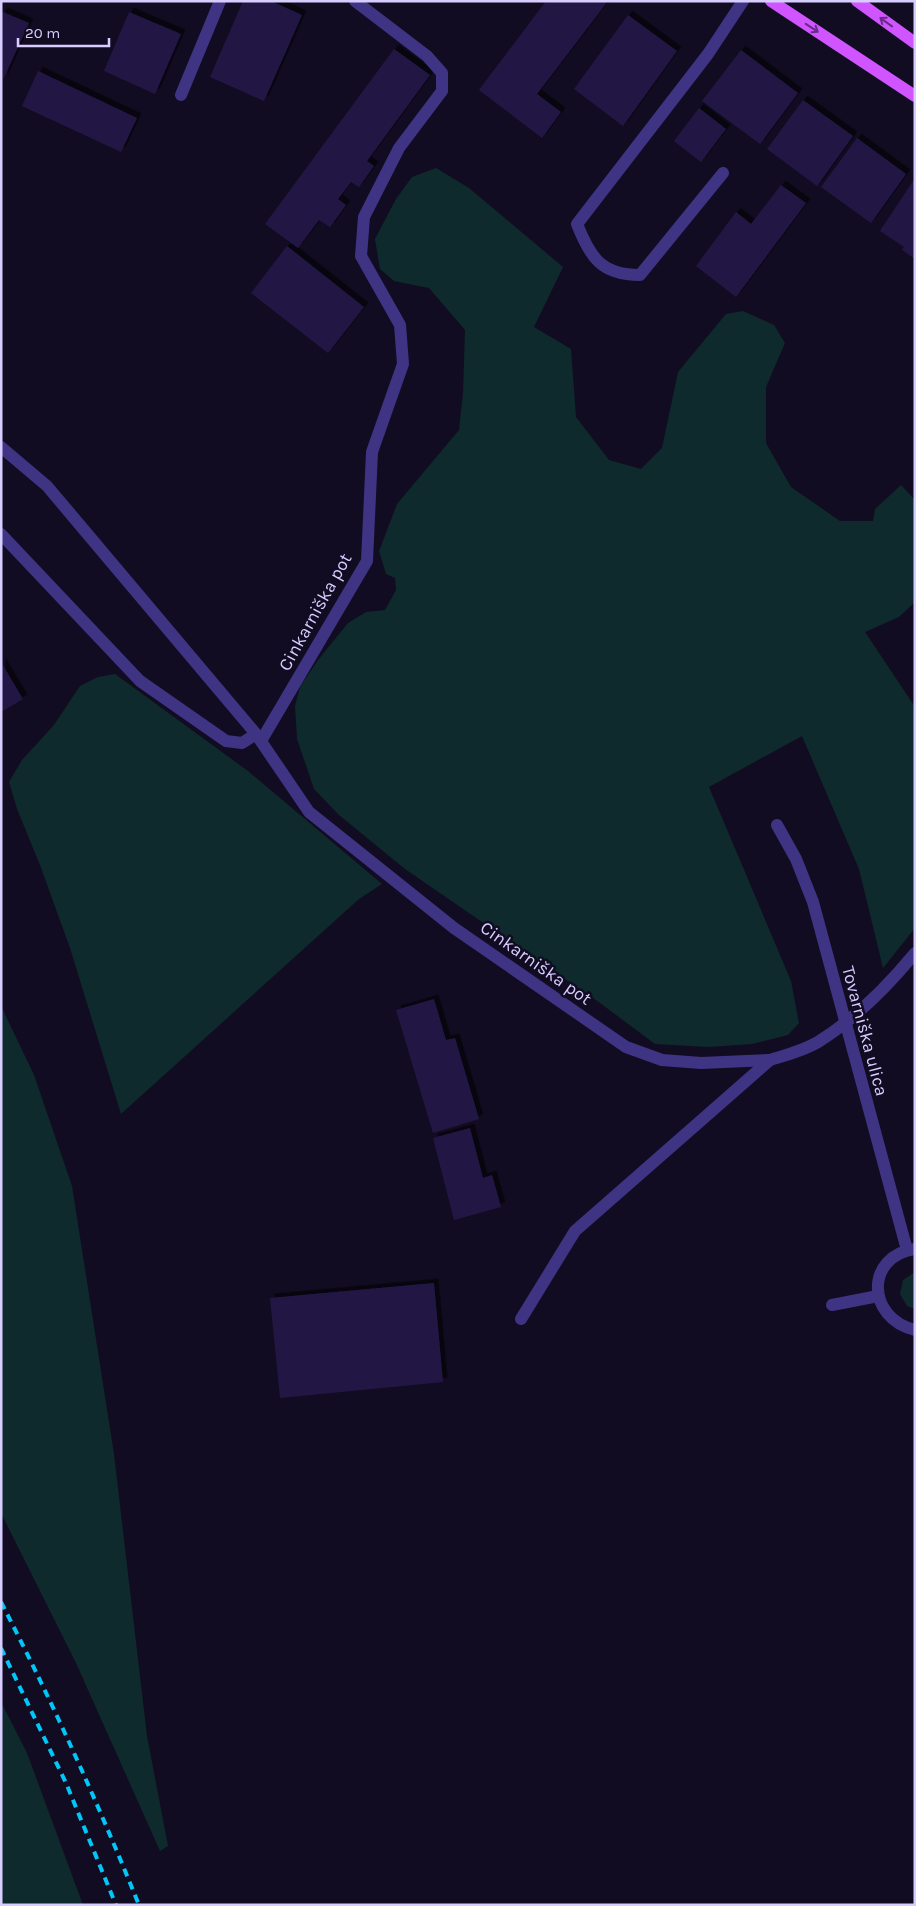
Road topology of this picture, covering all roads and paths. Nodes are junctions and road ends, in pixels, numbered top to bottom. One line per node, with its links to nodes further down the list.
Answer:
1 (220, 1): 7 (street)
2 (355, 1): 12 (street, Cinkarniška pot)
3 (743, 1): 9 (street)
4 (771, 1): 8 (main road, one-way to 8)
5 (857, 1): 6 (main road, one-way to 5)
6 (915, 43)
7 (181, 95)
8 (915, 96)
9 (723, 173)
10 (1, 447): 12 (street, Cinkarniška pot)
11 (1, 534): 12 (street)
12 (259, 738): 16 (street, Cinkarniška pot)
13 (777, 825): 15 (street, Tovarniška ulica)
14 (915, 954): 15 (street, Tovarniška ulica)
15 (844, 1022): 16 (street, Cinkarniška pot); 17 (street, Tovarniška ulica)
16 (770, 1060): 20 (street, Cinkarniška pot)
17 (911, 1250): 18 (street, Tovarniška ulica)
18 (878, 1296): 19 (street); 21 (street)
19 (832, 1305)
20 (521, 1319)
21 (915, 1330)

